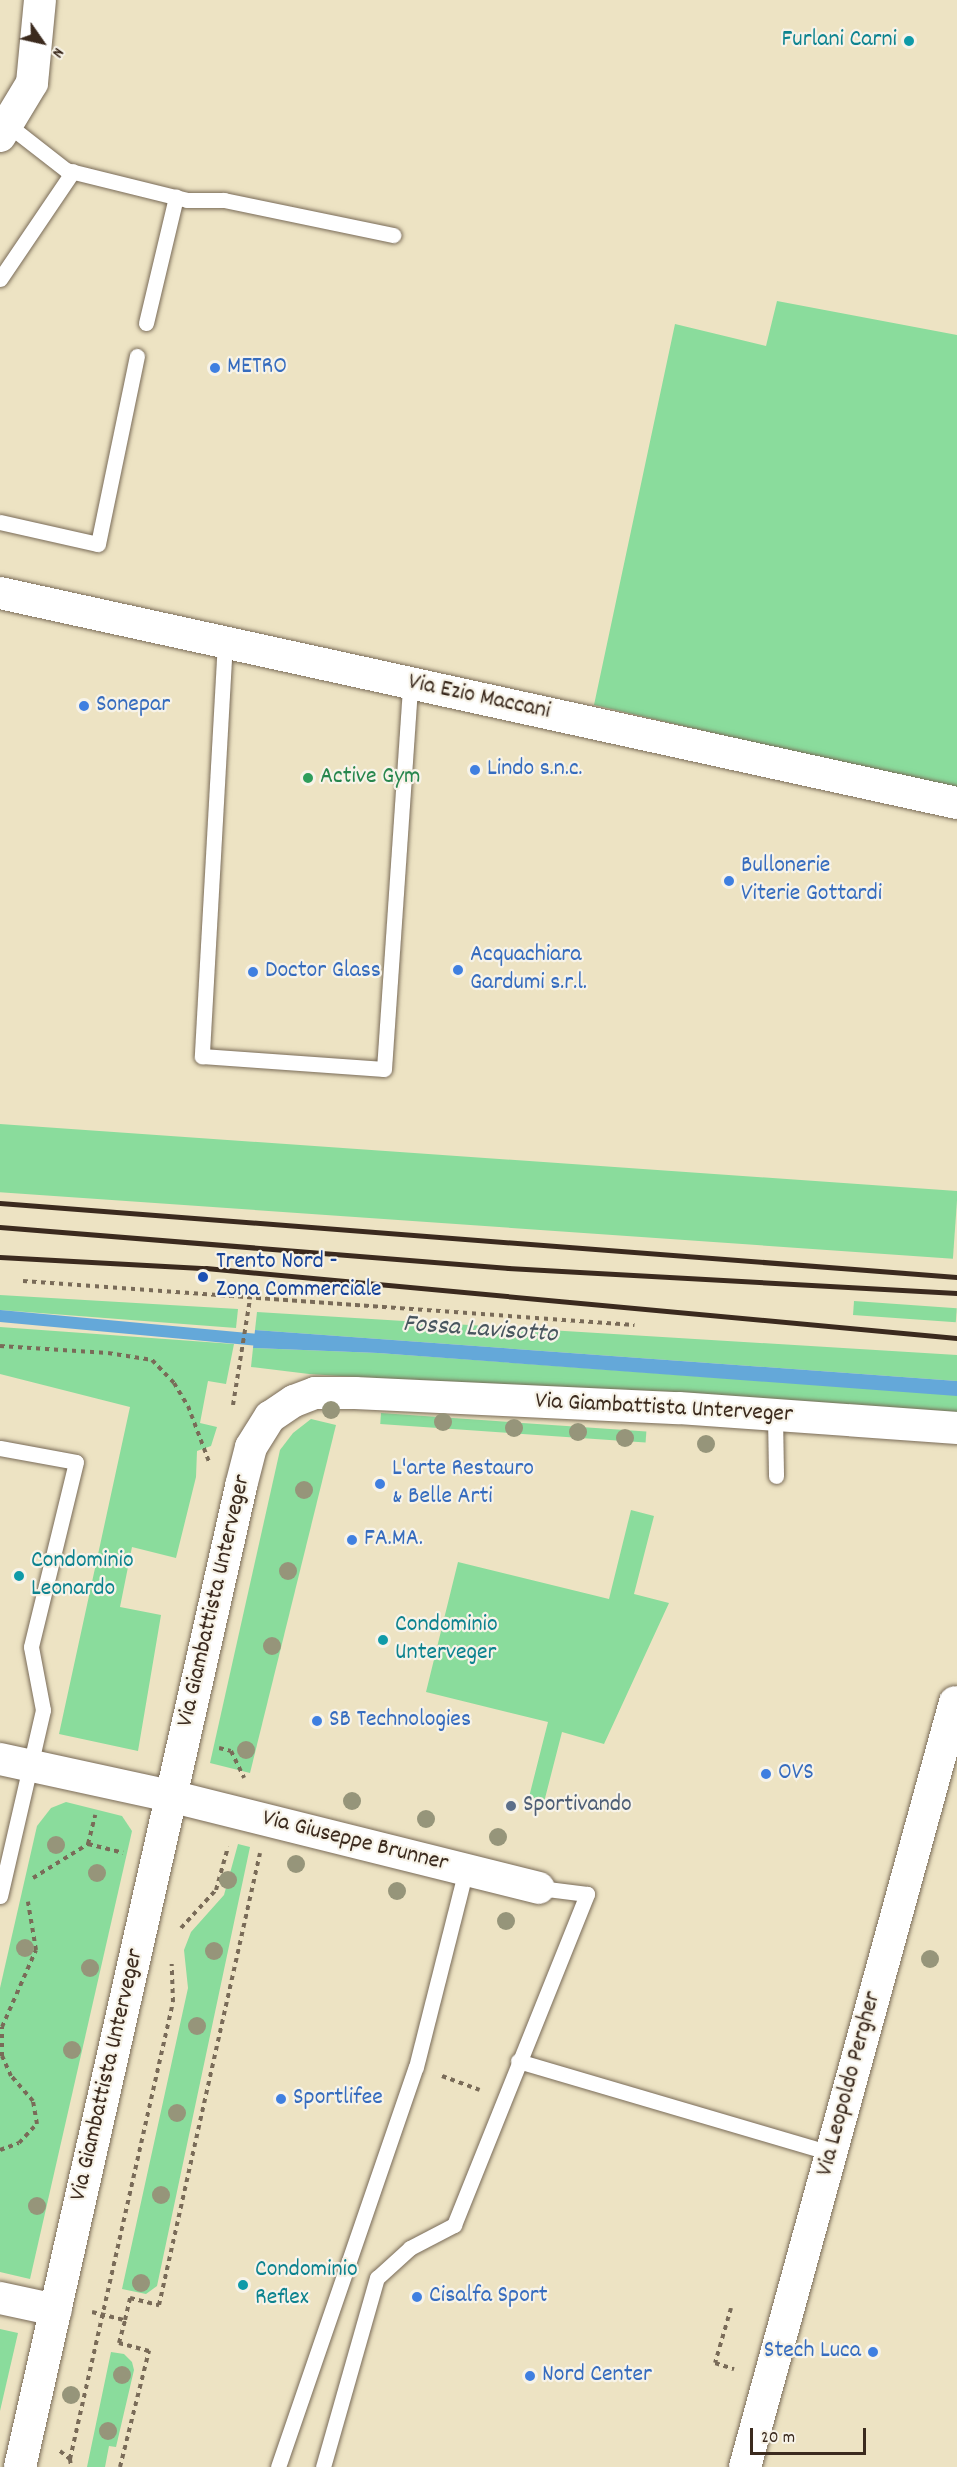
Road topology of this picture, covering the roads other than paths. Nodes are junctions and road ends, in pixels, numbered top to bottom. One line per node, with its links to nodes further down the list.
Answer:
1 (39, 0): 2 (street)
2 (4, 130): 3 (lane)
3 (73, 171): 4 (lane); 6 (lane)
4 (176, 197): 5 (lane); 7 (lane)
5 (393, 235)
6 (0, 279)
7 (146, 323)
8 (138, 356): 9 (lane)
9 (0, 522)
10 (0, 593): 11 (street, Via Ezio Maccani)
11 (225, 641): 12 (street, Via Ezio Maccani); 12 (lane)
12 (410, 683): 13 (street, Via Ezio Maccani)
13 (957, 803)
14 (775, 1416): 15 (street, Via Giambattista Unterveger); 17 (lane); 21 (street, Via Giambattista Unterveger)
15 (957, 1428)
16 (0, 1448): 20 (lane)
17 (776, 1476)
18 (955, 1701): 26 (street, Via Leopoldo Pergher)
19 (0, 1759): 20 (street, Via Giuseppe Brunner)
20 (30, 1766): 21 (street, Via Giuseppe Brunner); 24 (lane)
21 (170, 1796): 22 (street, Via Giuseppe Brunner); 28 (street, Via Giambattista Unterveger)
22 (466, 1870): 23 (street, Via Giuseppe Brunner); 30 (lane)
23 (539, 1888): 25 (lane)
24 (0, 1896)
25 (518, 2061): 26 (lane); 31 (lane)
26 (831, 2153): 32 (street, Via Leopoldo Pergher)
27 (0, 2298): 28 (street)
28 (56, 2310): 29 (street, Via Giambattista Unterveger)
29 (20, 2467)
30 (278, 2467)
31 (322, 2467)
32 (745, 2467)

